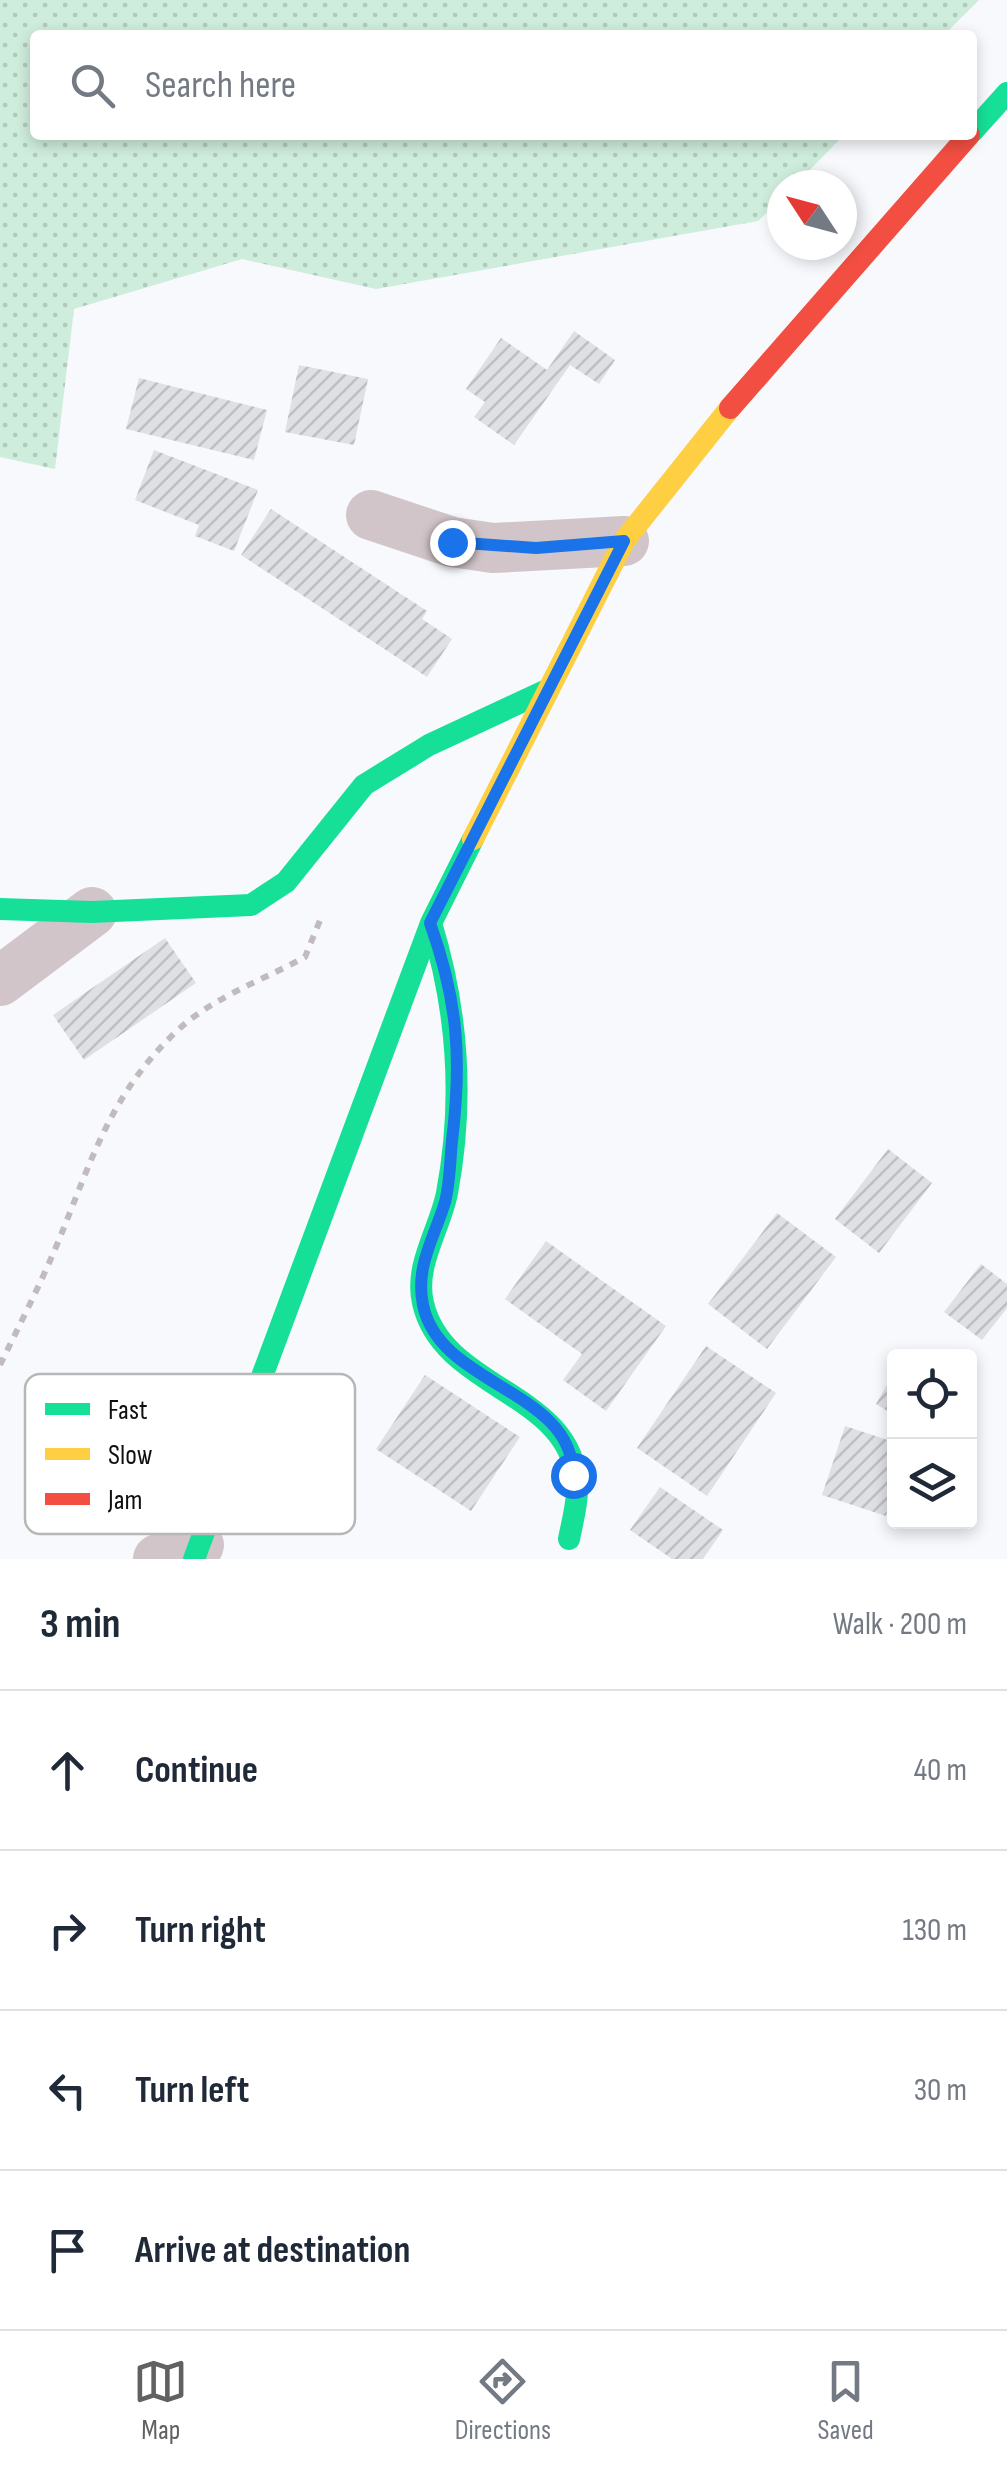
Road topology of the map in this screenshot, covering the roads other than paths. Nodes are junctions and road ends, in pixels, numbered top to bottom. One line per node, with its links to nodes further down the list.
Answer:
1 (1007, 93): 2 (street)
2 (977, 126)
3 (965, 140): 5 (street)
4 (371, 515): 5 (street)
5 (624, 541): 6 (street)
6 (547, 690): 8 (street); 9 (street)
7 (0, 909): 8 (street)
8 (92, 912): 10 (street)
9 (430, 923): 11 (street); 12 (street)
10 (0, 982)
11 (254, 1374)
12 (569, 1539)

